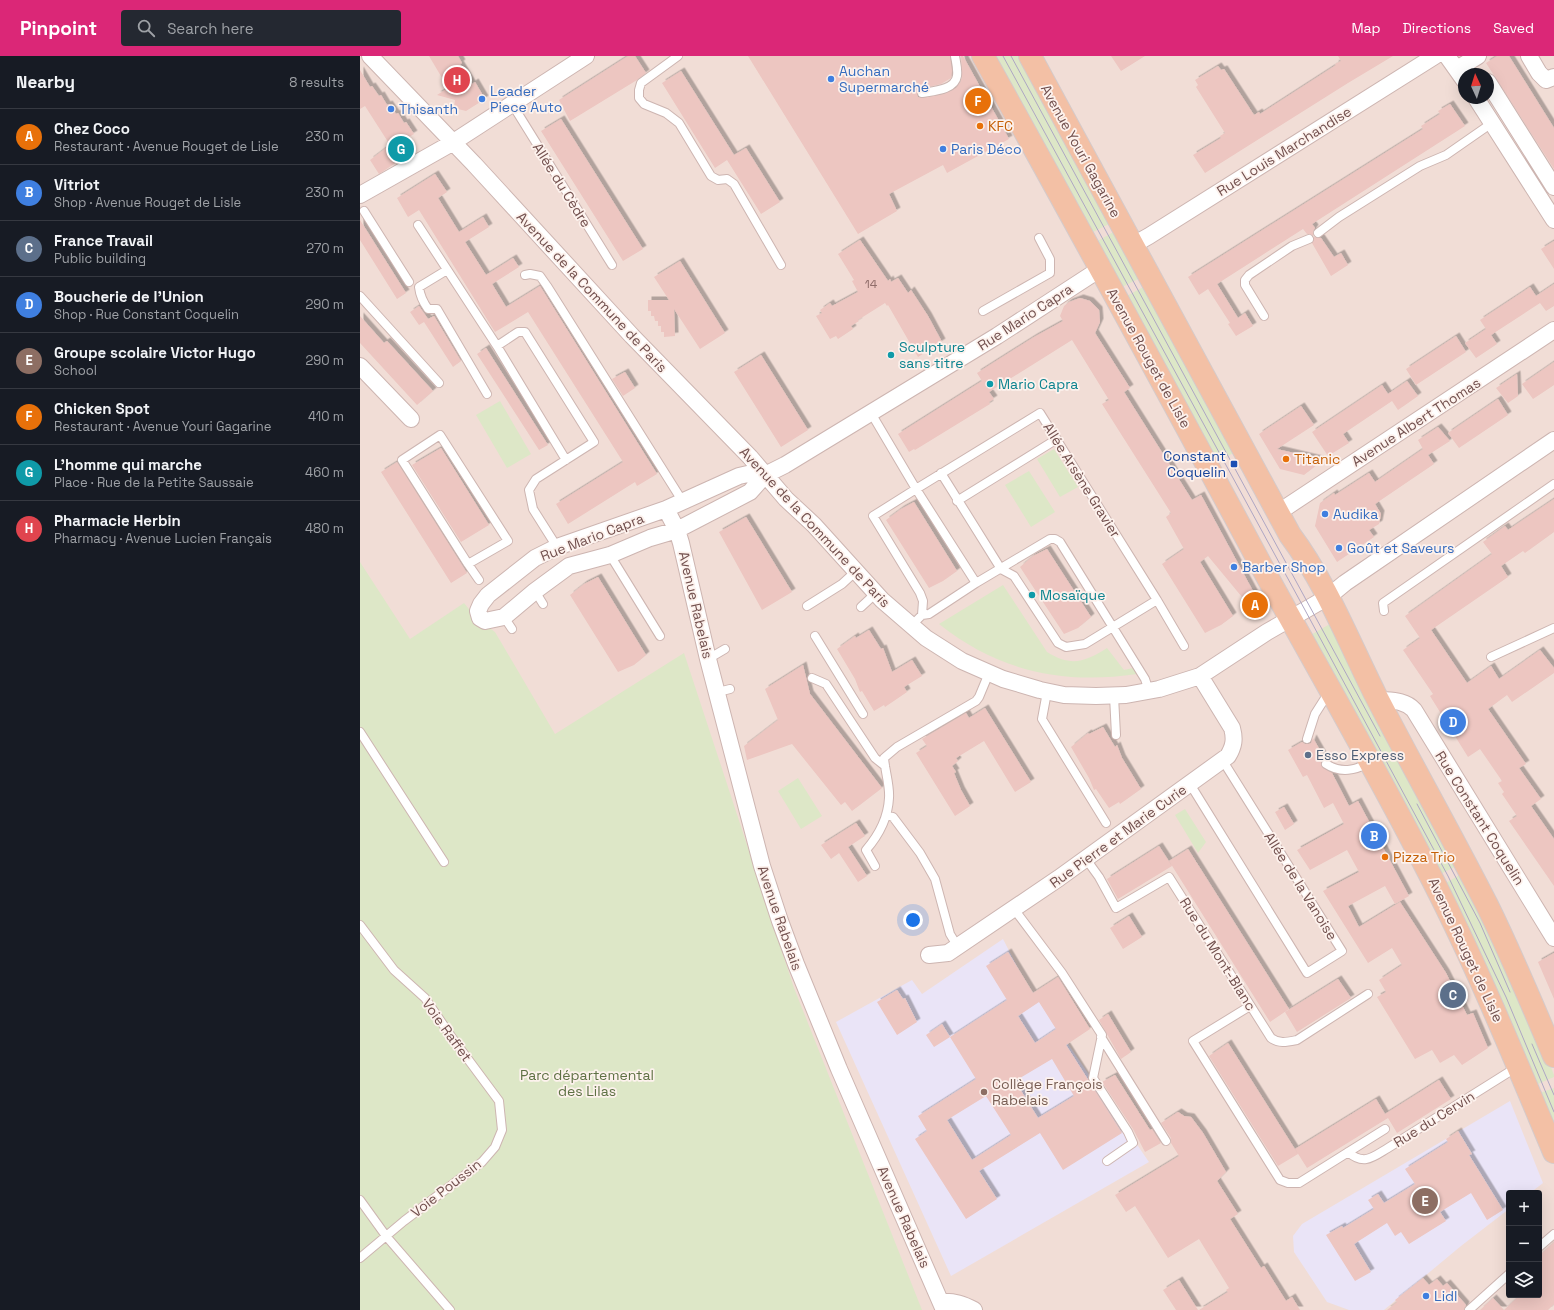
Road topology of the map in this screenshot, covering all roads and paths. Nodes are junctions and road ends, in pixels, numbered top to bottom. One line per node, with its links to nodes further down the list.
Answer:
1 (370, 56): 20 (street, Avenue de la Commune de Paris)
2 (586, 56): 17 (street)
3 (678, 56): 30 (lane)
4 (955, 56): 16 (lane)
5 (984, 56): 31 (main road)
6 (1030, 56): 28 (main road, Avenue Youri Gagarine)
7 (1435, 56): 28 (street, Rue Louis Marchandise)
8 (1447, 56): 13 (street)
9 (1529, 56): 14 (street)
10 (1476, 57): 11 (street); 12 (street)
11 (1466, 68)
12 (1481, 68)
13 (1458, 71)
14 (1554, 77)
15 (1494, 92): 21 (street)
16 (922, 93)
17 (512, 104): 20 (street); 29 (lane, Allée du Cèdre)
18 (1480, 104): 19 (street)
19 (1492, 123): 23 (street); 25 (lane)
20 (452, 143): 22 (street); 48 (street, Avenue de la Commune de Paris)
21 (1554, 187)
22 (362, 203): 34 (lane)
23 (1554, 220)
24 (418, 225): 32 (lane)
25 (1318, 233)
26 (1039, 238): 36 (lane)
27 (1309, 239): 37 (lane)
28 (1133, 245): 55 (main road)
29 (612, 265)
30 (781, 265)
31 (1100, 269): 43 (street, Rue Mario Capra); 71 (main road, Avenue Rouget de Lisle)
32 (447, 270): 39 (lane); 42 (lane)
33 (525, 275): 53 (lane)
34 (409, 282)
35 (360, 296): 41 (lane)
36 (983, 311)
37 (1264, 316)
38 (1554, 330): 55 (street, Avenue Albert Thomas)
39 (497, 346): 47 (lane); 47 (lane)
40 (360, 366): 44 (street)
41 (439, 383)
42 (487, 394)
43 (871, 413): 48 (street, Rue Mario Capra); 51 (lane)
44 (411, 419)
45 (1057, 439): 49 (lane, Allée Arsène Gravier); 52 (lane); 67 (lane, Allée Arsène Gravier)
46 (1554, 440): 66 (street, Avenue de la Commune de Paris)
47 (566, 460): 57 (lane)
48 (772, 472): 53 (street, Rue Mario Capra); 56 (street, Rue Mario Capra); 62 (street, Avenue de la Commune de Paris)
49 (941, 473): 51 (lane); 52 (lane)
50 (1554, 484): 70 (lane)
51 (916, 488): 64 (lane); 72 (lane)
52 (957, 501): 61 (lane)
53 (683, 502): 54 (street, Rue Mario Capra)
54 (666, 509): 56 (street, Avenue Rabelais); 57 (street, Rue Mario Capra)
55 (1278, 512): 66 (main road)
56 (676, 530): 58 (street, Rue Mario Capra); 80 (street, Avenue Rabelais)
57 (557, 547): 60 (street); 60 (street, Rue Mario Capra)
58 (610, 555): 60 (street, Rue Mario Capra); 75 (lane)
59 (468, 564): 59 (lane); 63 (lane)
60 (569, 566)
61 (1001, 569): 64 (lane); 73 (lane); 73 (lane)
62 (855, 572): 65 (street, Avenue de la Commune de Paris); 68 (lane)
63 (479, 580)
64 (976, 583): 72 (lane)
65 (875, 594): 69 (lane); 72 (street, Avenue de la Commune de Paris)
66 (1328, 597): 71 (street, Avenue de la Commune de Paris); 88 (main road)
67 (1157, 600): 73 (lane); 77 (lane, Allée Arsène Gravier)
68 (807, 606)
69 (861, 607)
70 (1384, 611)
71 (1291, 618): 82 (street, Avenue de la Commune de Paris); 84 (main road, Avenue Rouget de Lisle)
72 (916, 621): 81 (street, Avenue de la Commune de Paris)
73 (1114, 627): 85 (lane)
74 (1554, 628): 79 (lane)
75 (660, 636)
76 (815, 636): 89 (lane)
77 (1184, 646)
78 (725, 649): 80 (lane)
79 (1491, 657)
80 (708, 659): 125 (street, Avenue Rabelais)
81 (989, 673): 86 (street, Avenue de la Commune de Paris); 96 (lane)
82 (1200, 676): 85 (street, Avenue de la Commune de Paris); 93 (street, Rue Pierre et Marie Curie)
83 (812, 678): 96 (lane)
84 (1331, 689): 92 (lane); 94 (main road, Avenue Rouget de Lisle)
85 (1149, 691): 87 (street, Avenue de la Commune de Paris)
86 (1047, 692): 87 (street, Avenue de la Commune de Paris); 99 (lane)
87 (1114, 696): 91 (lane)
88 (1379, 700): 105 (street, Rue Constant Coquelin); 111 (main road)
89 (863, 714)
90 (360, 732): 101 (lane)
91 (1116, 735)
92 (1307, 739)
93 (1223, 761): 97 (street, Rue Pierre et Marie Curie); 97 (lane, Allée de la Vanoise)
94 (1371, 762): 95 (lane); 112 (main road, Avenue Rouget de Lisle)
95 (1326, 764)
96 (884, 766): 98 (lane)
97 (1190, 784): 100 (street, Rue Pierre et Marie Curie)
98 (886, 815): 102 (lane); 106 (lane)
99 (1106, 822)
100 (1086, 859): 103 (street, Rue Pierre et Marie Curie); 109 (lane, Rue du Mont-Blanc)
101 (444, 862)
102 (875, 866)
103 (1014, 909): 106 (street, Rue Pierre et Marie Curie); 110 (lane)
104 (360, 925): 113 (lane, Voie Raffet)
105 (1554, 938)
106 (958, 947): 107 (street, Rue Pierre et Marie Curie)
107 (929, 955)
108 (1368, 994): 109 (lane, Rue du Mont-Blanc)
109 (1250, 1006): 116 (lane)
110 (1101, 1037): 115 (lane); 118 (lane)
111 (1554, 1056)
112 (1519, 1066): 116 (lane, Rue du Cervin); 117 (main road, Avenue Rouget de Lisle)
113 (499, 1101): 121 (lane, Voie Poussin)
114 (1385, 1129): 116 (lane)
115 (1166, 1141)
116 (1348, 1152)
117 (1554, 1152)
118 (1107, 1161)
119 (360, 1200): 121 (lane)
120 (1554, 1234): 122 (lane)
121 (386, 1236): 123 (lane, Voie Poussin); 126 (lane)
122 (1542, 1244)
123 (360, 1258)
124 (1506, 1277): 128 (lane)
125 (942, 1306): 127 (street)
126 (450, 1310)
127 (974, 1310)
128 (1469, 1310)

